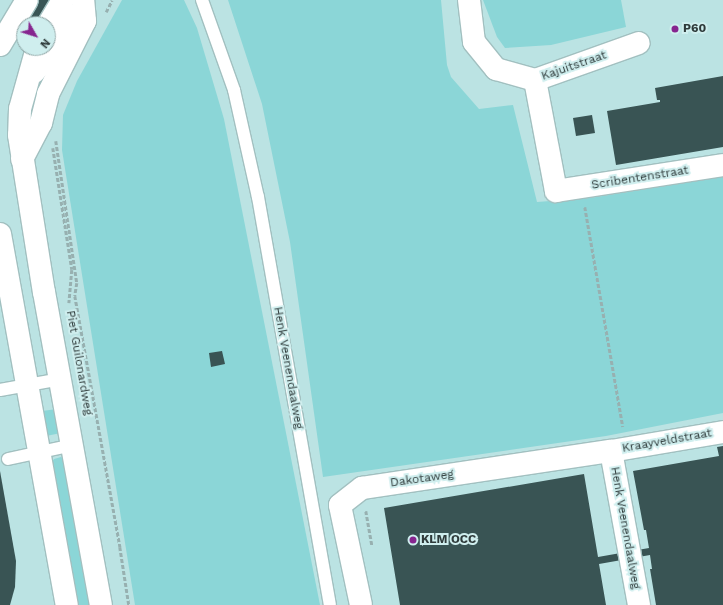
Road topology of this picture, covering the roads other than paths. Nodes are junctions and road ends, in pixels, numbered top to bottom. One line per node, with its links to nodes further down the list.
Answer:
1 (27, 0): 8 (street)
2 (64, 0): 6 (street)
3 (82, 0): 11 (street, Piet Guilonardweg); 12 (street, Piet Guilonardweg)
4 (202, 0): 26 (lane, Henk Veenendaalweg)
5 (469, 0): 10 (street, Kajuitstraat)
6 (54, 16)
7 (639, 43): 10 (street, Kajuitstraat)
8 (0, 45)
9 (35, 56): 11 (street, Piet Guilonardweg)
10 (535, 80): 13 (street, Scribentenstraat)
11 (27, 81): 12 (street, Piet Guilonardweg)
12 (22, 160): 16 (street, Piet Guilonardweg)
13 (723, 165)
14 (0, 234): 15 (street)
15 (6, 299): 17 (street)
16 (61, 379): 17 (lane); 20 (street, Piet Guilonardweg)
17 (27, 385): 18 (lane); 22 (street)
18 (0, 390)
19 (723, 432): 21 (street, Kraayveldstraat)
20 (73, 445): 22 (lane); 25 (street, Piet Guilonardweg)
21 (619, 450): 27 (street, Dakotaweg); 28 (street, Henk Veenendaalweg)
22 (39, 453): 23 (lane); 24 (street)
23 (8, 459)
24 (67, 605)
25 (101, 605)
26 (330, 605)
27 (361, 605)
28 (638, 605)

